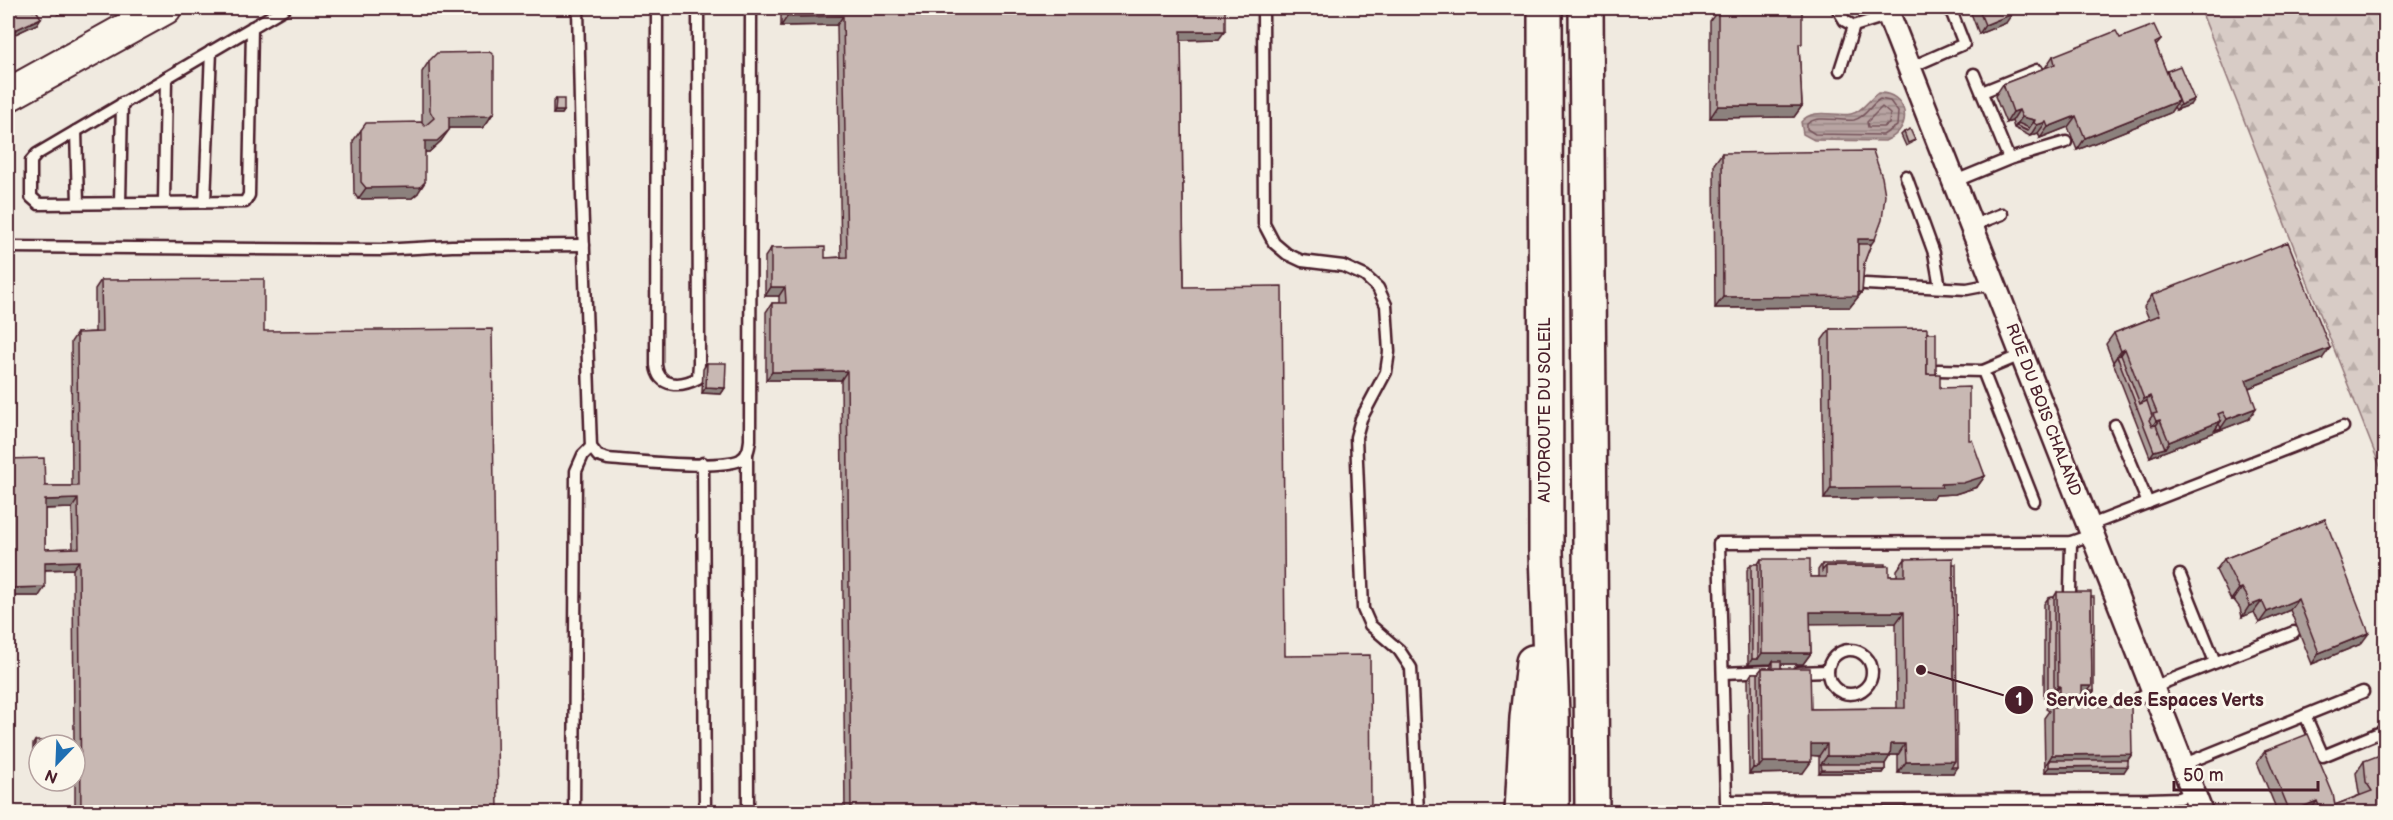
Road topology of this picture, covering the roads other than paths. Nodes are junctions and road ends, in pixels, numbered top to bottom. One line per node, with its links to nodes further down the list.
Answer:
1 (165, 8): 22 (street)
2 (285, 8): 14 (lane)
3 (578, 8): 35 (lane)
4 (657, 8): 5 (lane)
5 (698, 8)
6 (751, 8): 46 (lane)
7 (1263, 8): 69 (lane)
8 (1545, 8): 51 (highway, AUTOROUTE DU SOLEIL)
9 (1586, 8): 72 (highway)
10 (1837, 8): 13 (lane)
11 (1950, 8): 16 (lane)
12 (1887, 11): 13 (lane); 16 (street, RUE DU BOIS CHALAND)
13 (1854, 26): 17 (lane)
14 (252, 27): 15 (lane); 30 (lane)
15 (211, 51): 20 (lane); 30 (lane)
16 (1909, 68): 28 (street, RUE DU BOIS CHALAND)
17 (1840, 70)
18 (2037, 70): 21 (lane)
19 (1974, 74): 21 (lane)
20 (166, 78): 23 (lane); 29 (lane)
21 (1982, 92): 26 (lane)
22 (8, 95)
23 (122, 104): 24 (lane); 32 (lane)
24 (76, 131): 31 (lane); 31 (lane)
25 (2066, 142): 26 (lane)
26 (2009, 159): 28 (lane)
27 (1906, 176): 39 (lane)
28 (1953, 182): 34 (street, RUE DU BOIS CHALAND)
29 (164, 202): 30 (lane); 32 (lane)
30 (205, 202)
31 (78, 203): 32 (lane)
32 (120, 203)
33 (2002, 214): 34 (lane)
34 (1971, 226): 38 (street, RUE DU BOIS CHALAND)
35 (584, 245): 36 (lane); 45 (lane)
36 (8, 248)
37 (1865, 284): 39 (lane)
38 (1993, 284): 39 (lane); 40 (street, RUE DU BOIS CHALAND)
39 (1940, 287)
40 (2021, 355): 42 (lane); 50 (street, RUE DU BOIS CHALAND)
41 (1938, 370): 42 (lane)
42 (1983, 371): 48 (lane)
43 (2115, 425): 49 (lane)
44 (2343, 427): 49 (lane)
45 (591, 447): 47 (lane); 66 (lane)
46 (747, 453): 47 (lane); 68 (lane)
47 (703, 463): 67 (lane)
48 (2034, 501)
49 (2148, 503): 50 (lane)
50 (2084, 534): 53 (lane); 59 (lane); 61 (street, RUE DU BOIS CHALAND)
51 (1546, 553): 70 (highway); 71 (highway, AUTOROUTE DU SOLEIL)
52 (2180, 575): 55 (lane)
53 (2070, 592)
54 (2294, 632): 55 (lane)
55 (2215, 662): 61 (lane)
56 (1771, 671): 59 (lane)
57 (1828, 671): 57 (lane); 58 (lane)
58 (1789, 672)
59 (1723, 673): 65 (lane)
60 (2363, 692): 62 (lane)
61 (2146, 694): 64 (street, RUE DU BOIS CHALAND)
62 (2305, 715): 63 (lane); 64 (lane)
63 (2385, 730)
64 (2182, 765): 65 (street, RUE DU BOIS CHALAND)
65 (2197, 803)
66 (574, 813)
67 (705, 813)
68 (748, 813)
69 (1418, 813)
70 (1522, 813)
71 (1552, 813)
72 (1592, 813)

